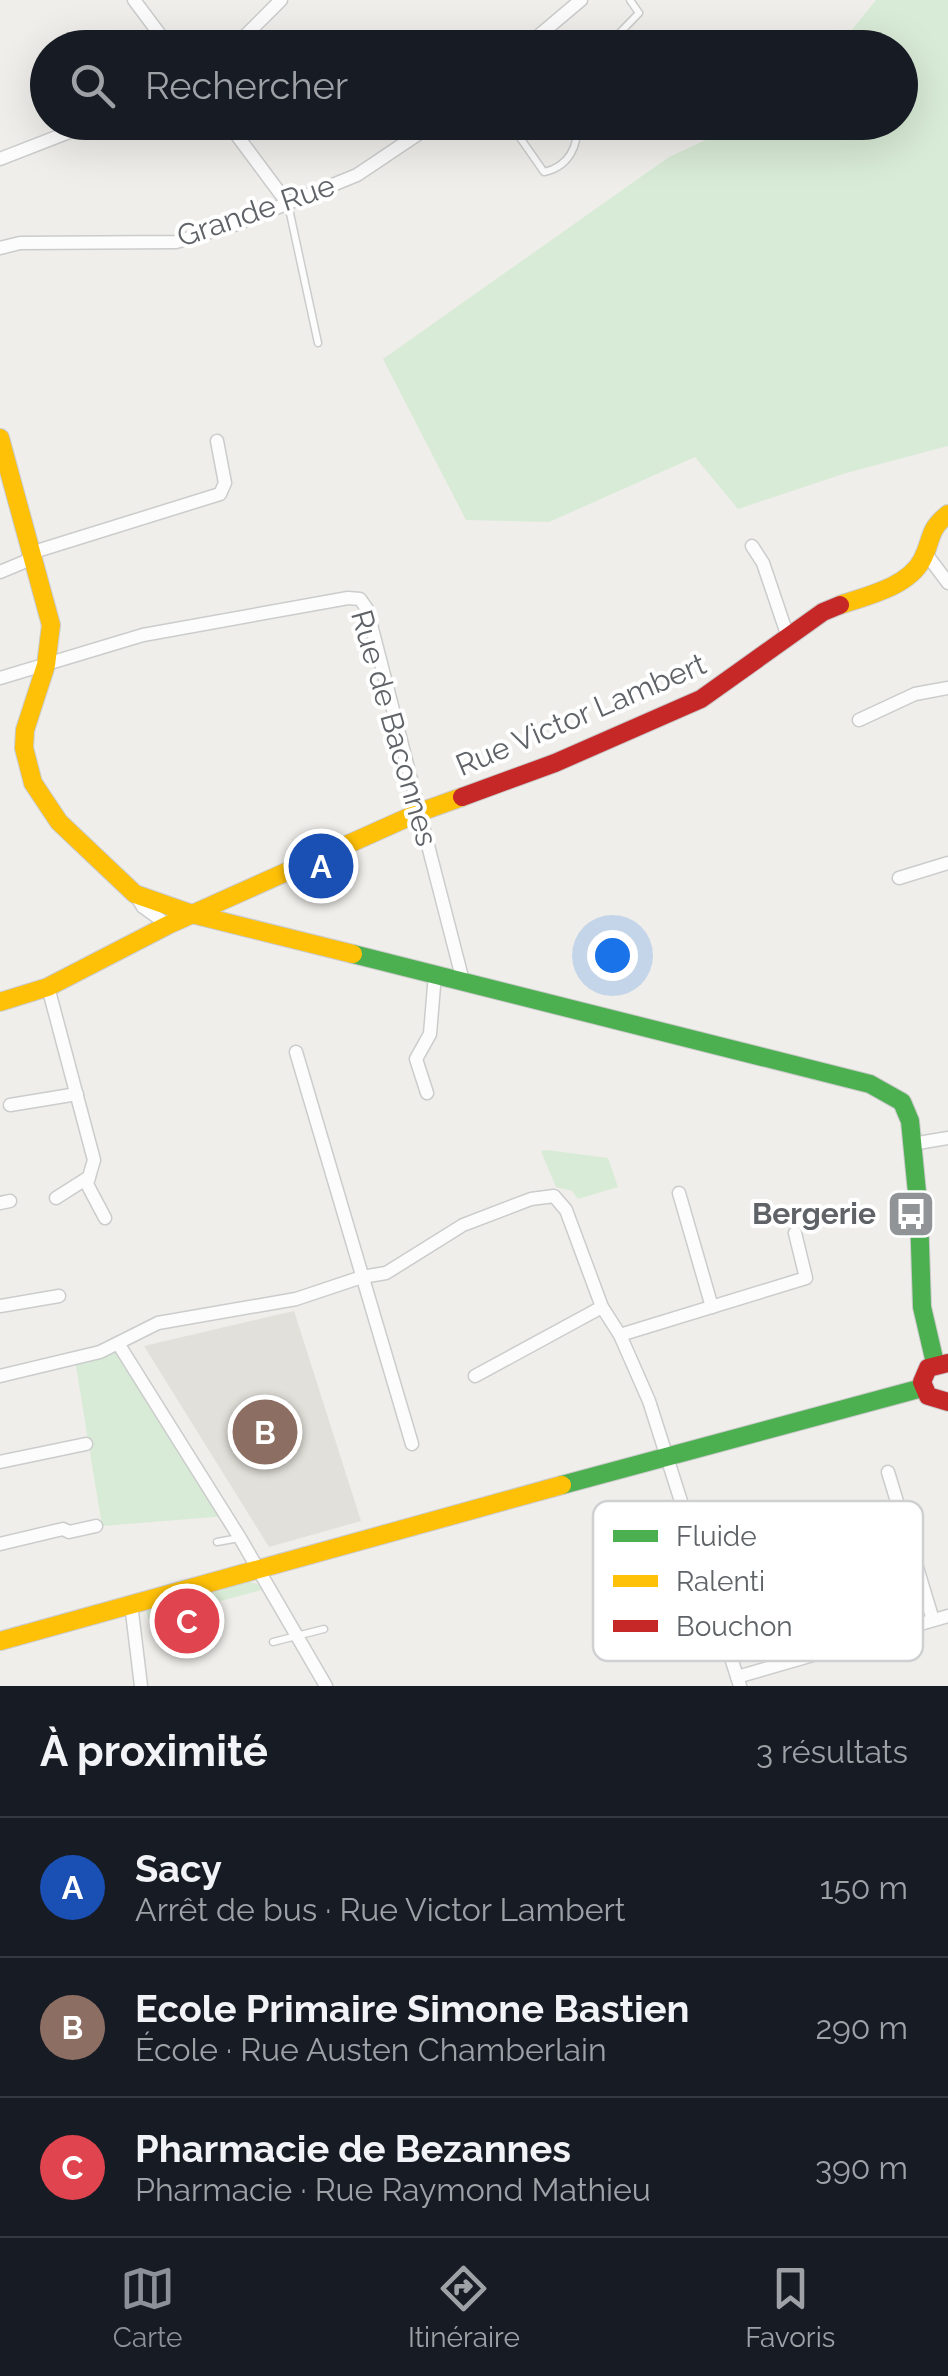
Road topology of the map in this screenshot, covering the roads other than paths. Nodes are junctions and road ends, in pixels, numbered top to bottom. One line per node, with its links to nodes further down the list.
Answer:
1 (134, 0): 5 (street)
2 (281, 0): 6 (street)
3 (580, 0): 7 (street)
4 (630, 0): 8 (lane)
5 (156, 30)
6 (251, 30)
7 (545, 30)
8 (622, 30)
9 (49, 140): 14 (street)
10 (240, 140): 15 (street)
11 (409, 140): 15 (street, Grande Rue)
12 (525, 140): 13 (lane)
13 (576, 140)
14 (0, 159)
15 (288, 204): 16 (street, Grande Rue); 17 (lane)
16 (0, 248)
17 (318, 343)
18 (0, 438): 23 (street)
19 (217, 441): 23 (street)
20 (948, 514): 22 (street, Rue Victor Lambert)
21 (752, 546): 26 (street)
22 (924, 551): 25 (street); 26 (street, Rue Victor Lambert)
23 (31, 555): 24 (street); 27 (street)
24 (0, 572)
25 (948, 583)
26 (788, 637): 31 (street, Rue Victor Lambert)
27 (46, 664): 28 (street, Rue de Baconnes); 31 (street, Rue de Baconnes); 34 (street)
28 (0, 678)
29 (948, 688): 30 (street)
30 (859, 720)
31 (420, 812): 35 (street, Rue Victor Lambert); 38 (street, Rue de Baconnes)
32 (948, 863): 33 (street)
33 (900, 878)
34 (135, 894): 35 (street); 36 (street)
35 (192, 914): 36 (street, Rue Victor Lambert); 37 (street)
36 (168, 925): 39 (street, Rue Victor Lambert)
37 (435, 974): 38 (street); 42 (street)
38 (463, 981): 46 (street)
39 (48, 986): 40 (street, Rue Victor Lambert); 43 (street)
40 (0, 1002)
41 (296, 1052): 52 (street)
42 (427, 1093)
43 (77, 1094): 44 (street); 47 (street)
44 (10, 1105)
45 (948, 1138): 46 (street)
46 (912, 1144): 59 (street)
47 (89, 1177): 49 (street); 50 (street)
48 (679, 1193): 56 (street)
49 (56, 1198)
50 (104, 1218)
51 (794, 1234): 56 (street)
52 (362, 1276): 55 (street); 58 (street); 65 (street)
53 (60, 1296): 54 (street)
54 (0, 1306)
55 (602, 1307): 57 (street); 61 (street)
56 (712, 1308): 57 (street)
57 (620, 1336): 66 (street)
58 (118, 1345): 60 (street); 72 (street)
59 (942, 1363): 62 (street)
60 (0, 1376)
61 (475, 1376)
62 (922, 1388): 63 (street); 66 (street)
63 (948, 1402)
64 (86, 1444): 67 (street)
65 (412, 1444)
66 (668, 1456): 69 (street); 75 (street)
67 (0, 1462)
68 (888, 1472): 70 (street)
69 (682, 1501)
70 (897, 1501)
71 (96, 1526): 74 (street)
72 (240, 1538): 73 (lane); 75 (street)
73 (217, 1542)
74 (0, 1544)
75 (256, 1569): 77 (street); 82 (street)
76 (923, 1587): 79 (street)
77 (132, 1604): 83 (street); 87 (street)
78 (948, 1616): 79 (street)
79 (933, 1620): 80 (street)
80 (923, 1623)
81 (324, 1630): 82 (lane)
82 (296, 1636): 84 (lane); 88 (street)
83 (0, 1641)
84 (273, 1642)
85 (802, 1661): 86 (street)
86 (738, 1681)
87 (142, 1686)
88 (326, 1686)

